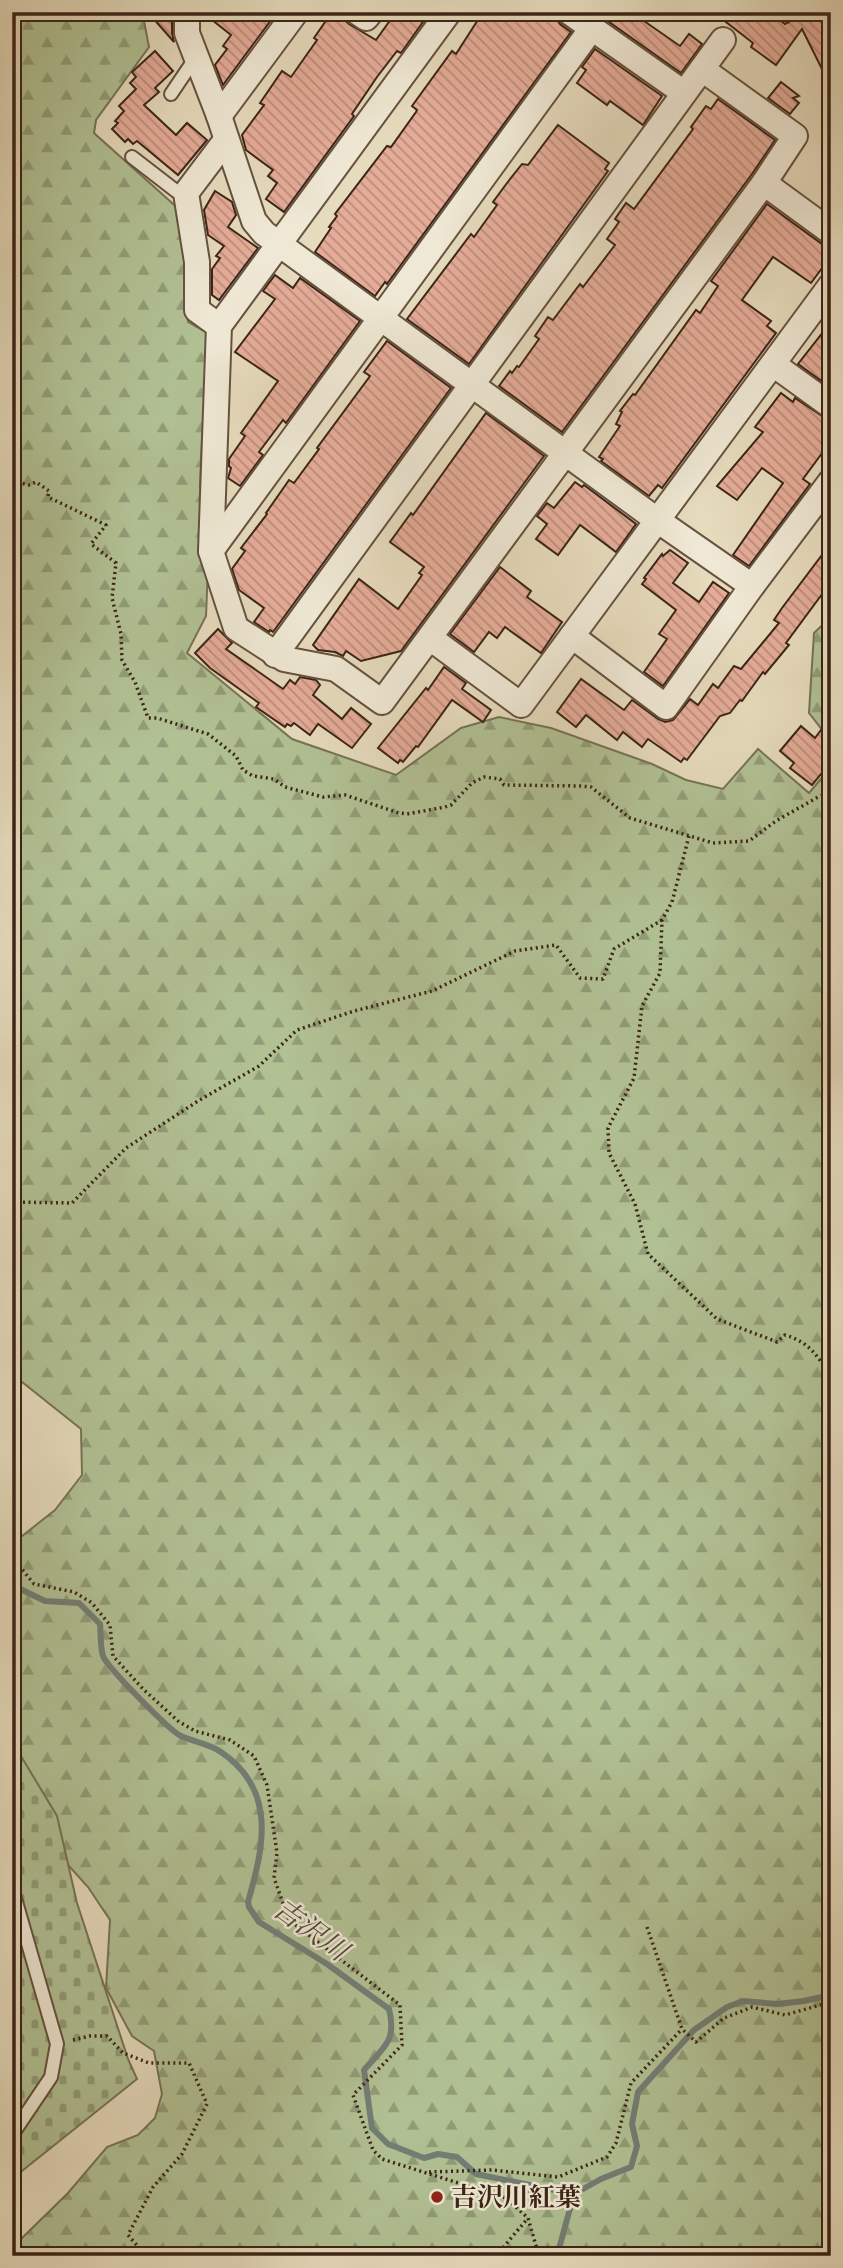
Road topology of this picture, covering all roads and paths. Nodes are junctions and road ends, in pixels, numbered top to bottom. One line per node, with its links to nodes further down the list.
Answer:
1 (187, 12): 9 (street)
2 (296, 12): 13 (street)
3 (357, 12): 4 (street)
4 (371, 12)
5 (449, 12): 18 (street)
6 (569, 12): 7 (street)
7 (592, 28): 11 (street); 20 (street)
8 (723, 40): 10 (street)
9 (197, 57): 12 (lane); 13 (street)
10 (702, 69): 11 (street); 15 (street)
11 (684, 93): 23 (street)
12 (171, 94)
13 (222, 128): 16 (street); 18 (street)
14 (132, 157): 16 (lane)
15 (764, 183): 17 (street); 25 (street)
16 (186, 194): 21 (street)
17 (831, 232)
18 (278, 245): 20 (street); 21 (street)
19 (831, 285): 22 (street)
20 (380, 319): 23 (street); 29 (street)
21 (219, 326): 29 (street)
22 (773, 364): 24 (street); 28 (street)
23 (471, 385): 25 (street); 33 (street)
24 (831, 406)
25 (565, 453): 28 (street); 32 (street)
26 (12, 481): 35 (path)
27 (831, 481): 30 (street)
28 (657, 520): 30 (street); 31 (street)
29 (211, 551): 33 (street)
30 (752, 586): 31 (street)
31 (572, 636): 32 (street)
32 (430, 638): 33 (street)
33 (275, 655)
34 (831, 792): 35 (path)
35 (689, 836): 36 (path)
36 (662, 920): 37 (path); 38 (path)
37 (12, 1202)
38 (831, 1377)
39 (12, 1557): 46 (path)
40 (12, 1888): 44 (lane)
41 (647, 1927): 43 (path)
42 (831, 2002): 43 (path)
43 (682, 2029): 46 (path)
44 (57, 2044): 45 (lane); 48 (path)
45 (12, 2135)
46 (425, 2172): 47 (path)
47 (528, 2218): 49 (path); 50 (path)
48 (146, 2256)
49 (496, 2256)
50 (538, 2256)

